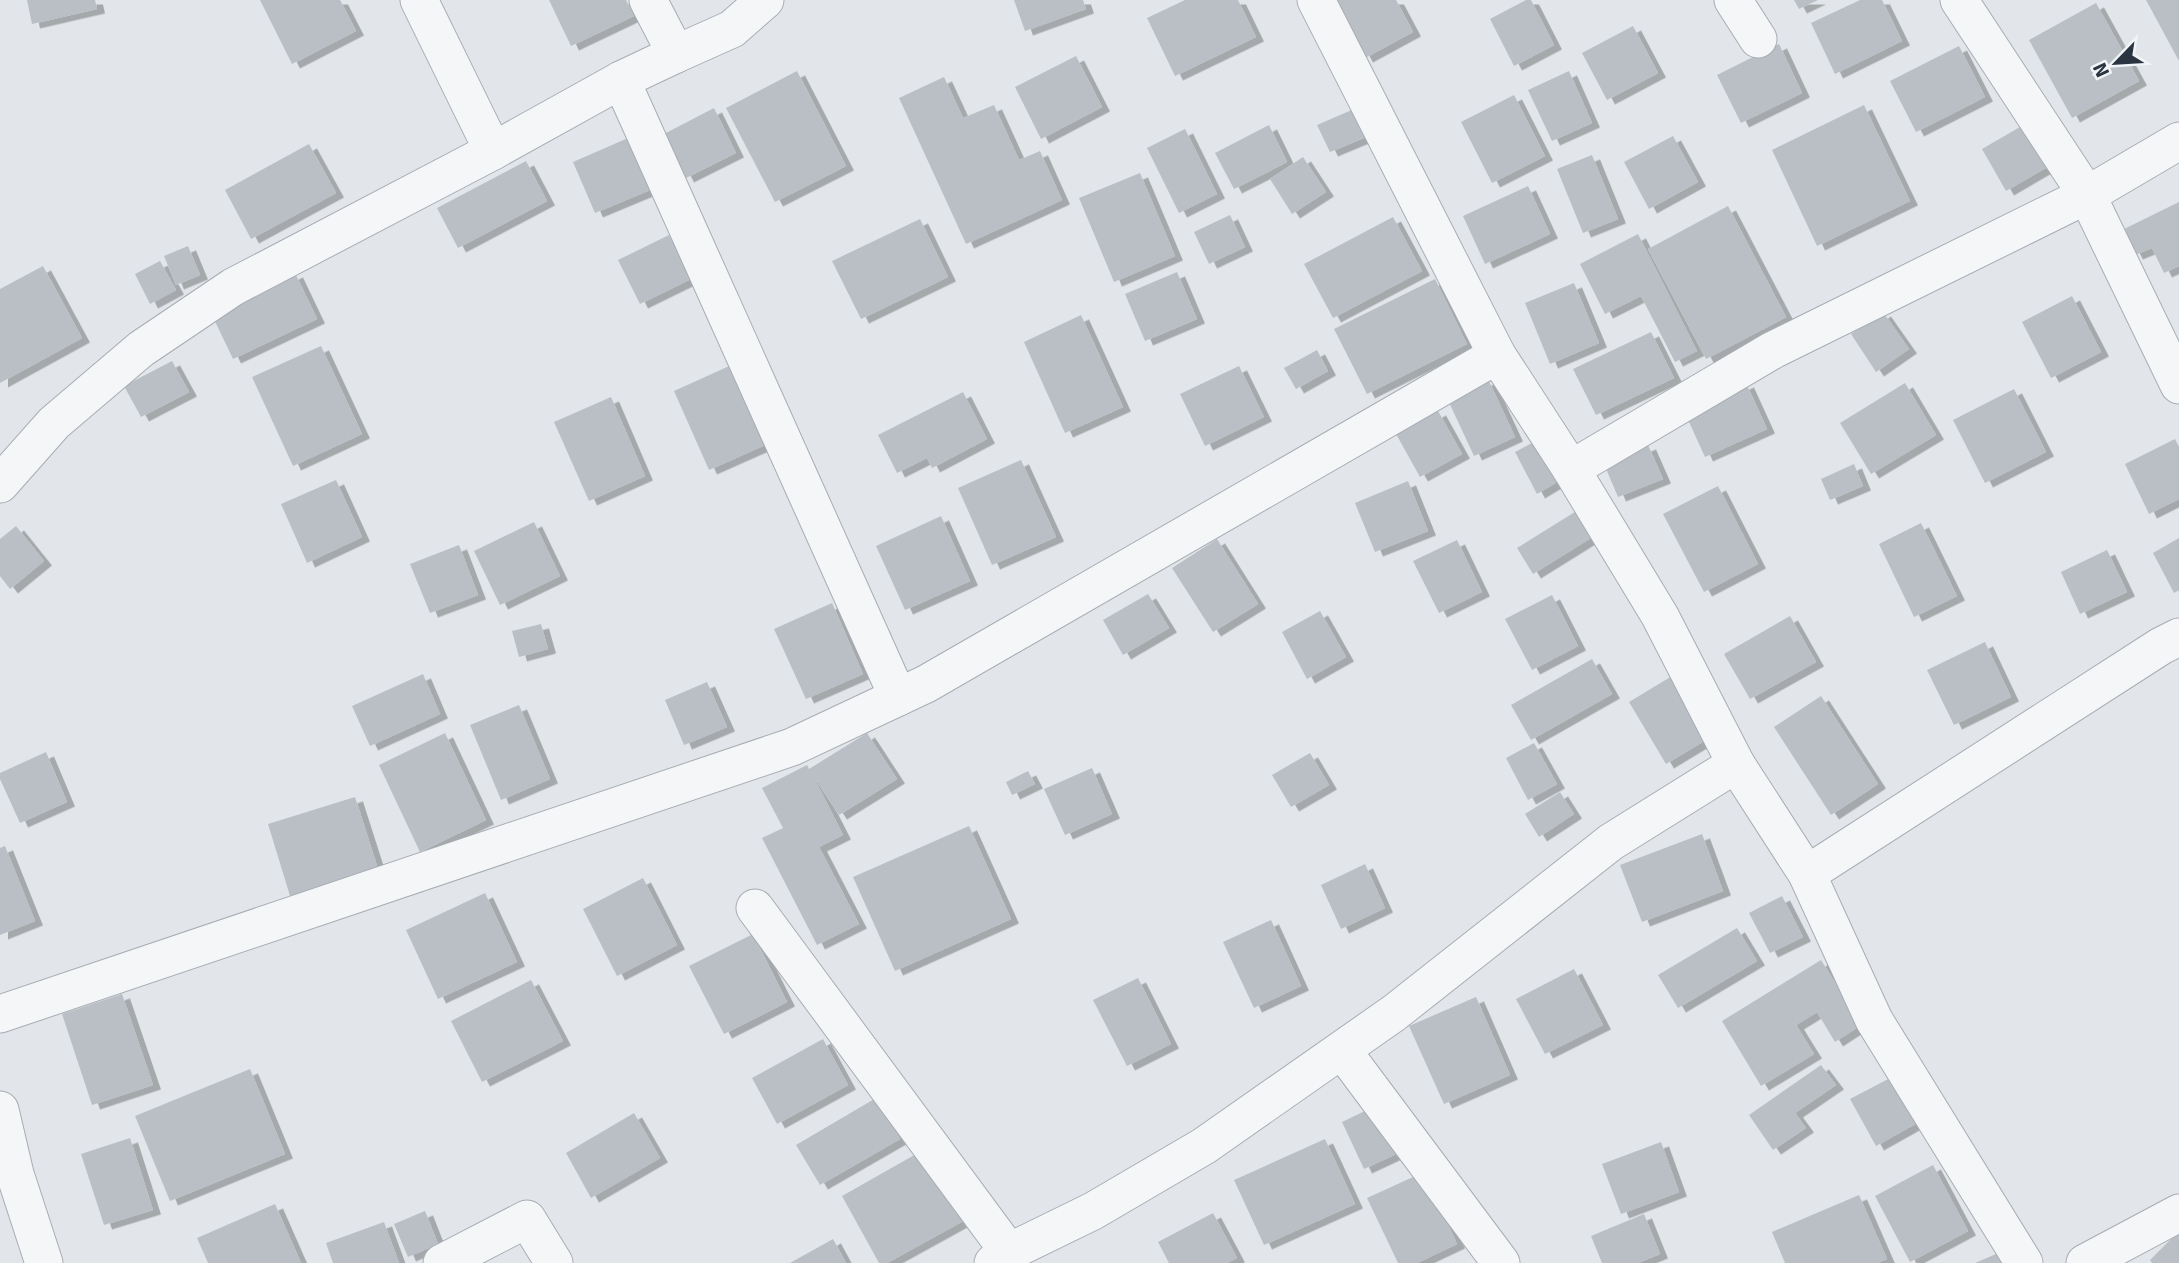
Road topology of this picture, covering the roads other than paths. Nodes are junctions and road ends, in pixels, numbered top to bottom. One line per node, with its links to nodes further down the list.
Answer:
1 (419, 0): 11 (street)
2 (648, 0): 8 (street)
3 (765, 0): 8 (street)
4 (1316, 0): 13 (street)
5 (1733, 0): 7 (street)
6 (1959, 0): 12 (street)
7 (1758, 39)
8 (676, 54): 9 (street)
9 (621, 80): 11 (street); 18 (street)
10 (2178, 143): 12 (street)
11 (493, 151): 16 (street)
12 (2087, 195): 14 (street); 15 (street)
13 (1497, 355): 15 (street); 18 (street)
14 (2179, 385)
15 (1571, 469): 19 (street)
16 (0, 484)
17 (2179, 637): 20 (street)
18 (898, 697): 22 (street)
19 (1736, 764): 20 (street); 23 (street)
20 (1807, 874): 31 (street)
21 (755, 908): 26 (street)
22 (0, 1014)
23 (1342, 1050): 26 (street); 30 (street)
24 (0, 1110): 27 (street)
25 (2179, 1213): 32 (street)
26 (1001, 1257)
27 (44, 1263)
28 (442, 1263): 29 (street)
29 (554, 1263)
30 (1501, 1263)
31 (2024, 1263)
32 (2085, 1263)

